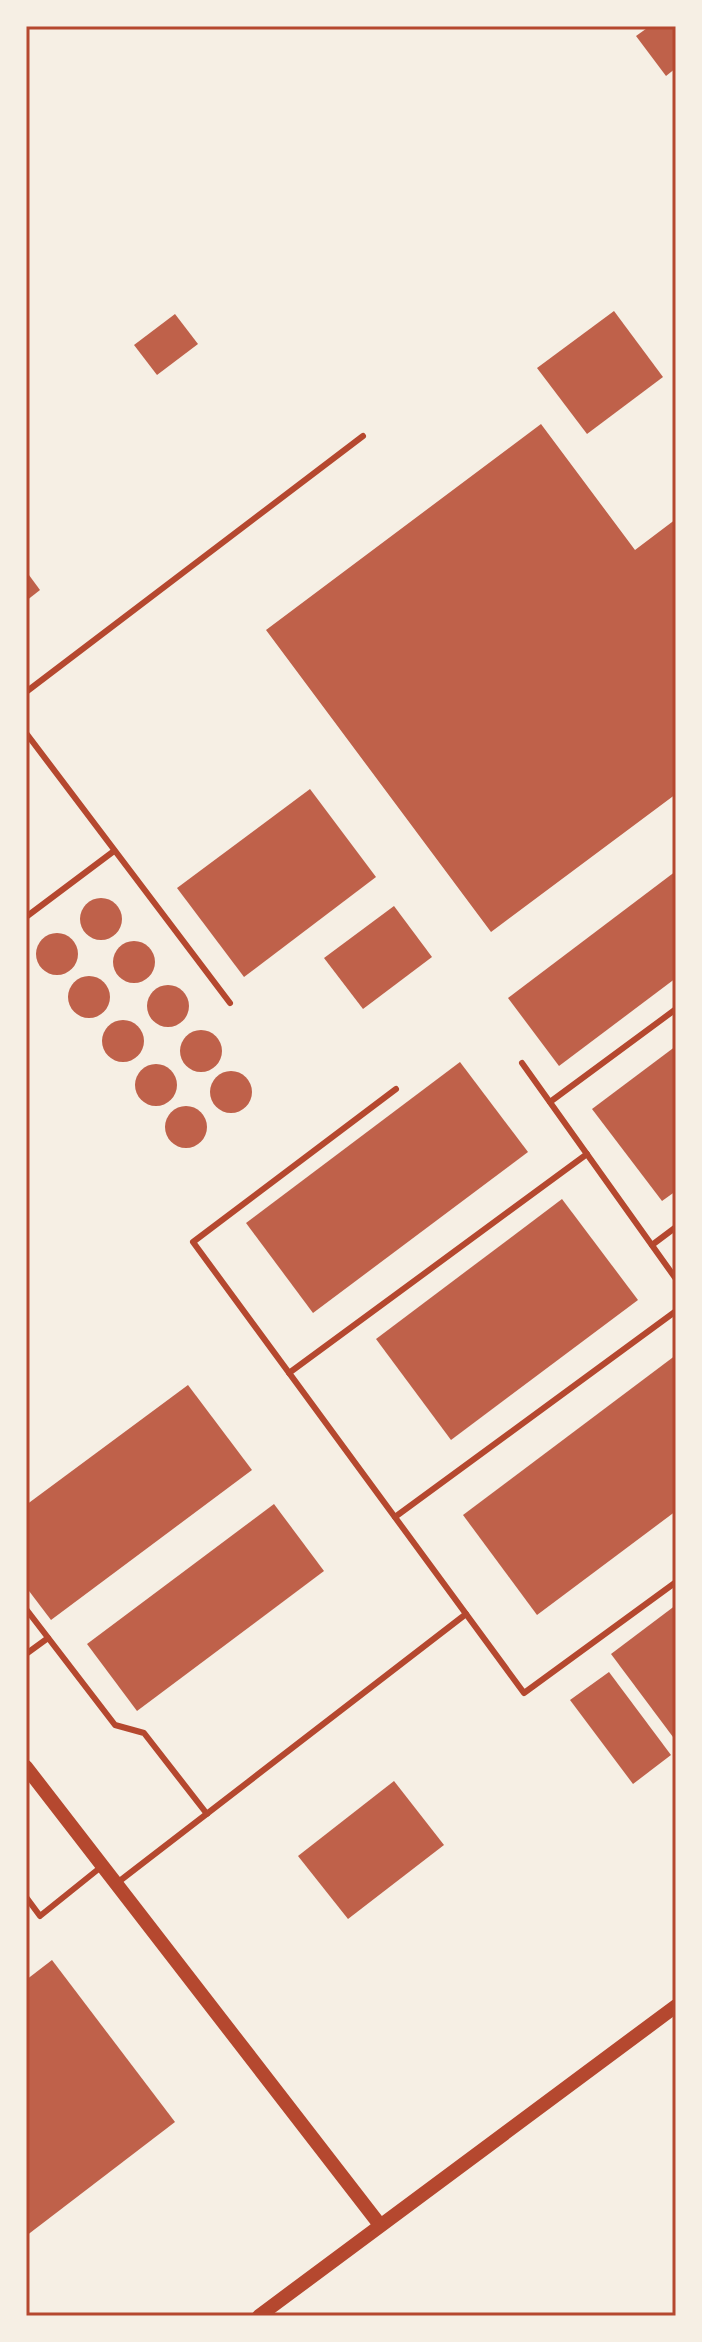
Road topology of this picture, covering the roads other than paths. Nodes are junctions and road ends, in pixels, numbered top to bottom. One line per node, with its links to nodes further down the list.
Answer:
1 (363, 436): 2 (lane)
2 (26, 692)
3 (26, 733): 4 (lane)
4 (114, 851): 5 (lane); 6 (lane)
5 (26, 917)
6 (230, 1003)
7 (676, 1009): 10 (lane)
8 (522, 1063): 10 (lane)
9 (396, 1089): 16 (lane)
10 (550, 1102): 11 (lane)
11 (587, 1154): 13 (lane); 16 (lane)
12 (676, 1227): 13 (lane)
13 (652, 1245): 14 (lane)
14 (676, 1279)
15 (676, 1311): 17 (lane)
16 (289, 1373): 17 (lane)
17 (395, 1517): 20 (lane)
18 (676, 1582): 20 (lane)
19 (26, 1609): 21 (lane)
20 (466, 1614): 24 (lane)
21 (48, 1638): 22 (lane); 24 (lane)
22 (26, 1654)
23 (26, 1767): 25 (street)
24 (207, 1814): 26 (lane)
25 (103, 1865): 26 (street); 27 (lane)
26 (117, 1884): 29 (street)
27 (26, 1897)
28 (676, 2006): 29 (street)
29 (380, 2225): 30 (street)
30 (259, 2316)

